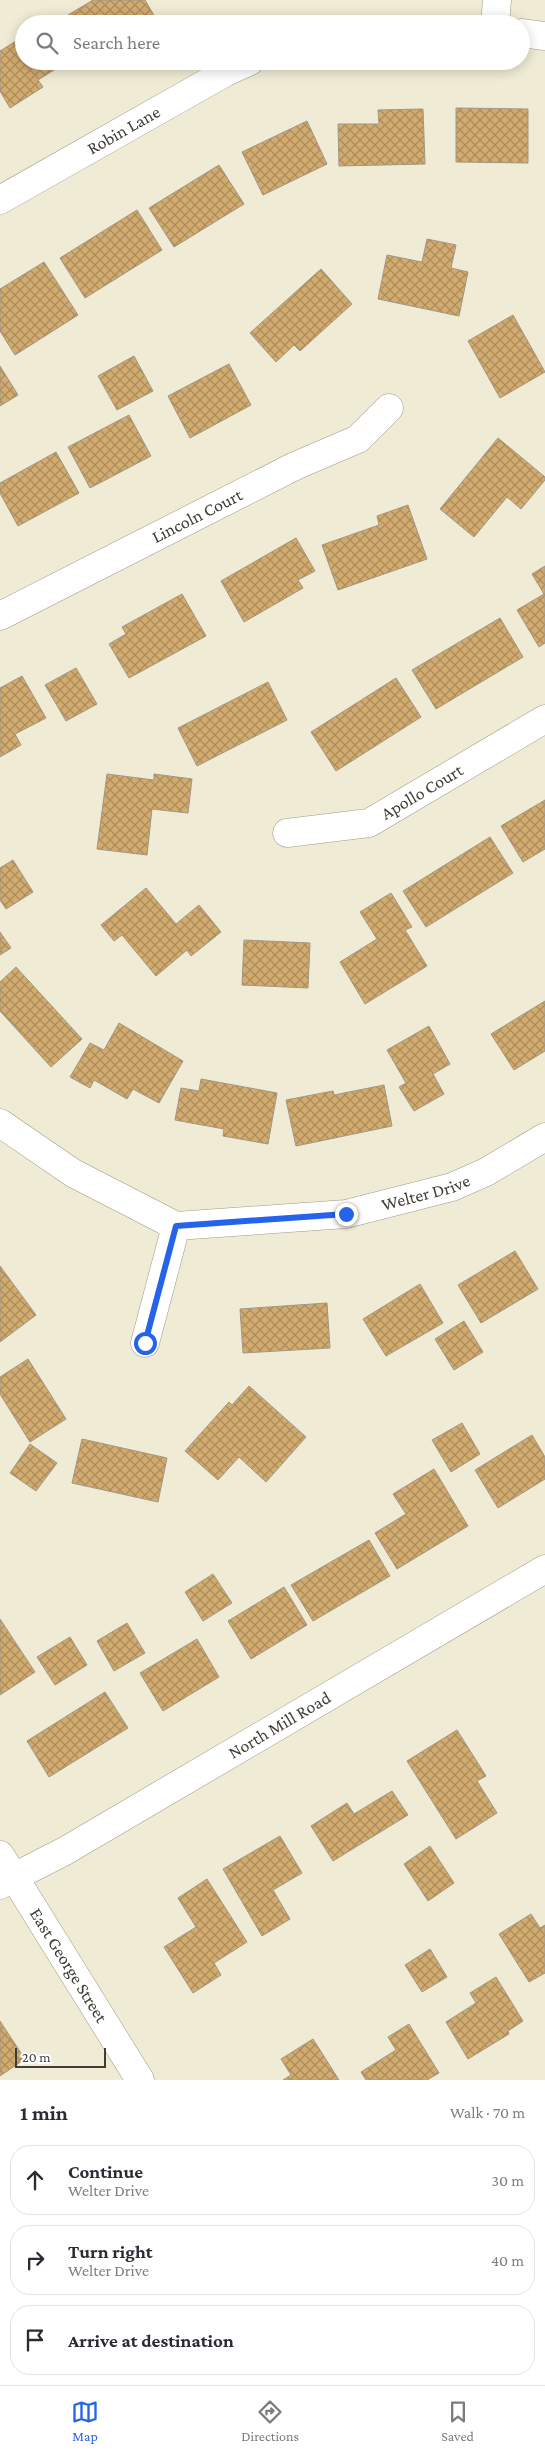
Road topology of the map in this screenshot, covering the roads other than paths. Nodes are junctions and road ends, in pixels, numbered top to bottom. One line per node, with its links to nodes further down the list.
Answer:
1 (497, 0): 2 (street)
2 (496, 15)
3 (530, 35): 4 (street)
4 (545, 36)
5 (230, 70): 6 (street, Robin Lane)
6 (0, 200)
7 (389, 408): 8 (street, Lincoln Court)
8 (0, 616)
9 (545, 719): 10 (street, Apollo Court)
10 (287, 834)
11 (0, 1123): 13 (street)
12 (545, 1137): 13 (street, Welter Drive)
13 (176, 1226): 14 (street)
14 (145, 1343)
15 (545, 1569): 16 (street, North Mill Road)
16 (5, 1872): 17 (street, East George Street)
17 (140, 2080)

